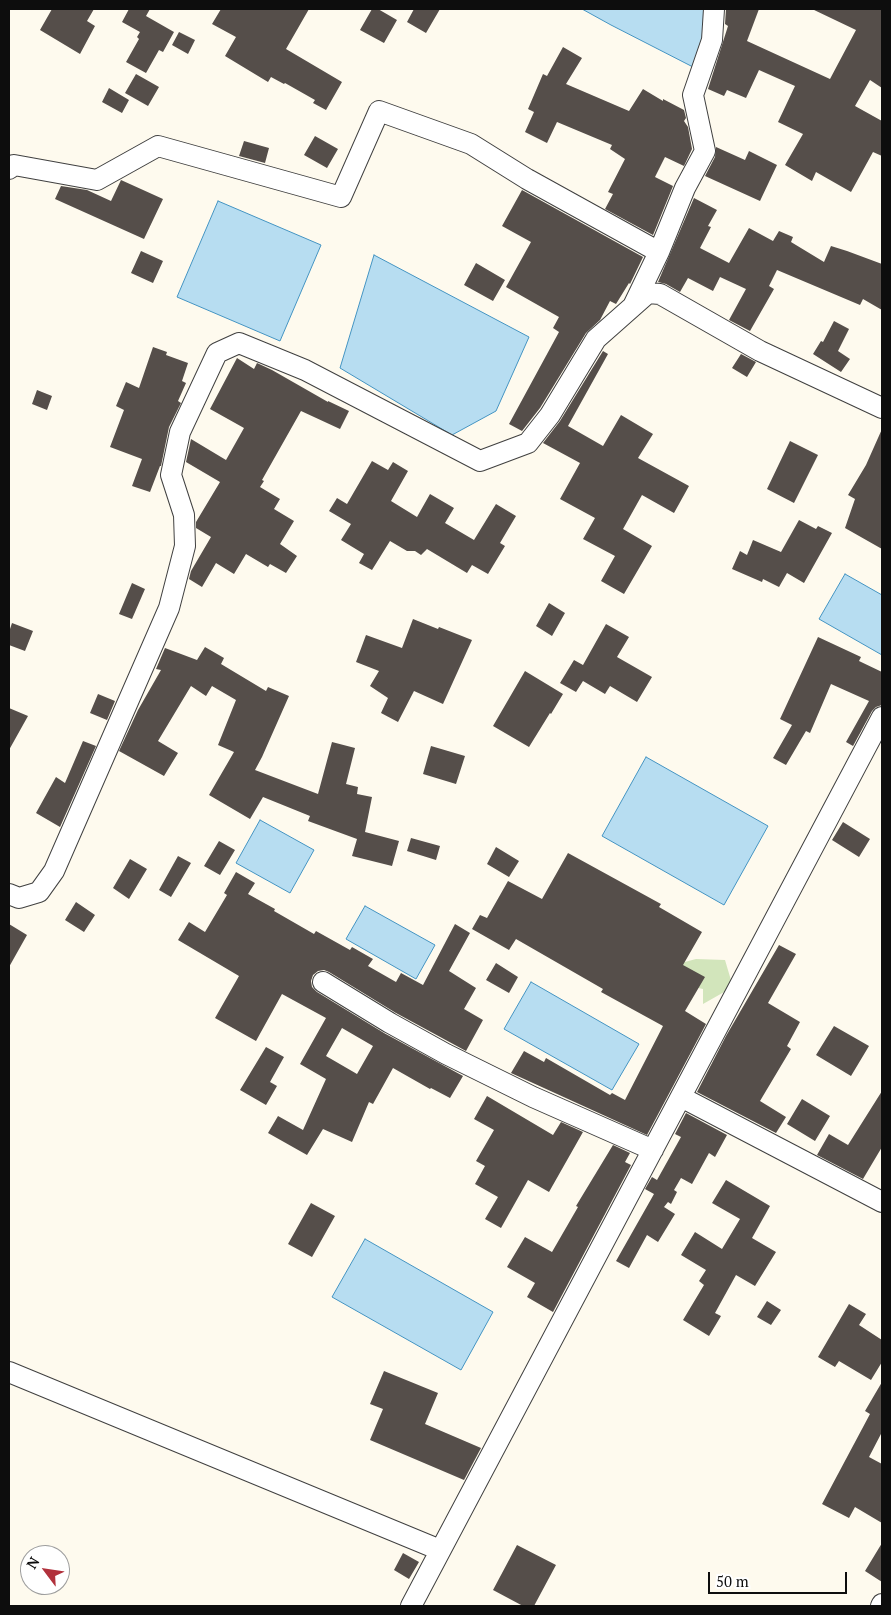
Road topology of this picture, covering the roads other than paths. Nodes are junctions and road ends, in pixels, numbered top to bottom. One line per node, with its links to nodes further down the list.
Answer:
1 (714, 9): 3 (street)
2 (9, 169): 3 (street)
3 (659, 252): 4 (street)
4 (634, 304): 5 (street); 7 (street)
5 (882, 408)
6 (882, 717): 9 (street)
7 (9, 894)
8 (322, 982): 10 (street)
9 (681, 1097): 10 (street); 11 (street)
10 (653, 1150): 13 (street)
11 (882, 1202)
12 (9, 1372): 13 (street)
13 (440, 1550): 14 (street)
14 (411, 1606)

